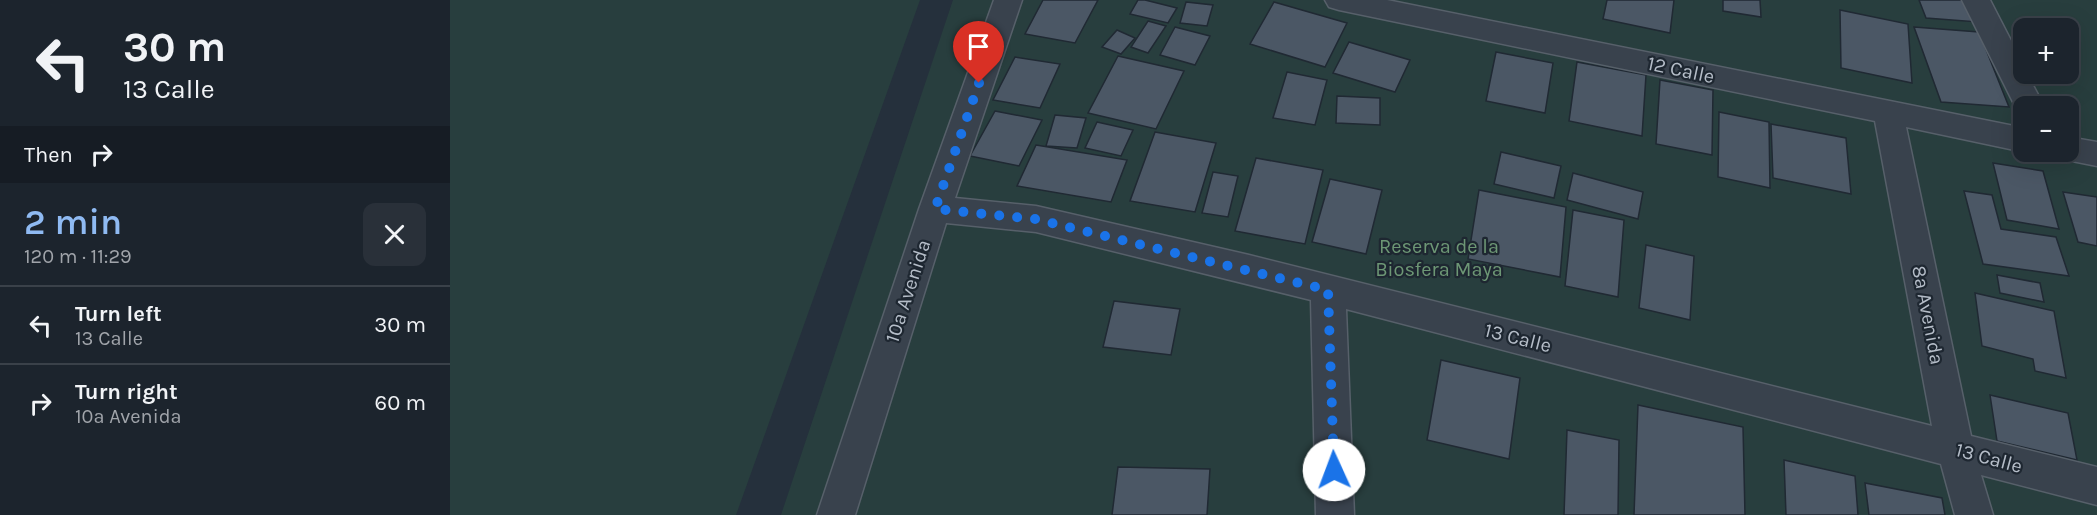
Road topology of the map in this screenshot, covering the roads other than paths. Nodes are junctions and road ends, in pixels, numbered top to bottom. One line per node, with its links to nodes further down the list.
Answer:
1 (1008, 0): 9 (street, 10a Avenida)
2 (1339, 0): 5 (street, 12 Calle)
3 (1976, 0): 4 (street)
4 (2024, 96)
5 (1888, 113): 6 (street, 12 Calle); 11 (street, 8a Avenida)
6 (2013, 138)
7 (2079, 151): 8 (street)
8 (2097, 154)
9 (935, 209): 10 (street, 13 Calle); 13 (street, 10a Avenida)
10 (1328, 290): 11 (street, 13 Calle); 14 (street)
11 (1955, 449): 12 (street, 13 Calle); 15 (street, 8a Avenida)
12 (2097, 486)
13 (836, 515)
14 (1335, 515)
15 (1974, 515)

